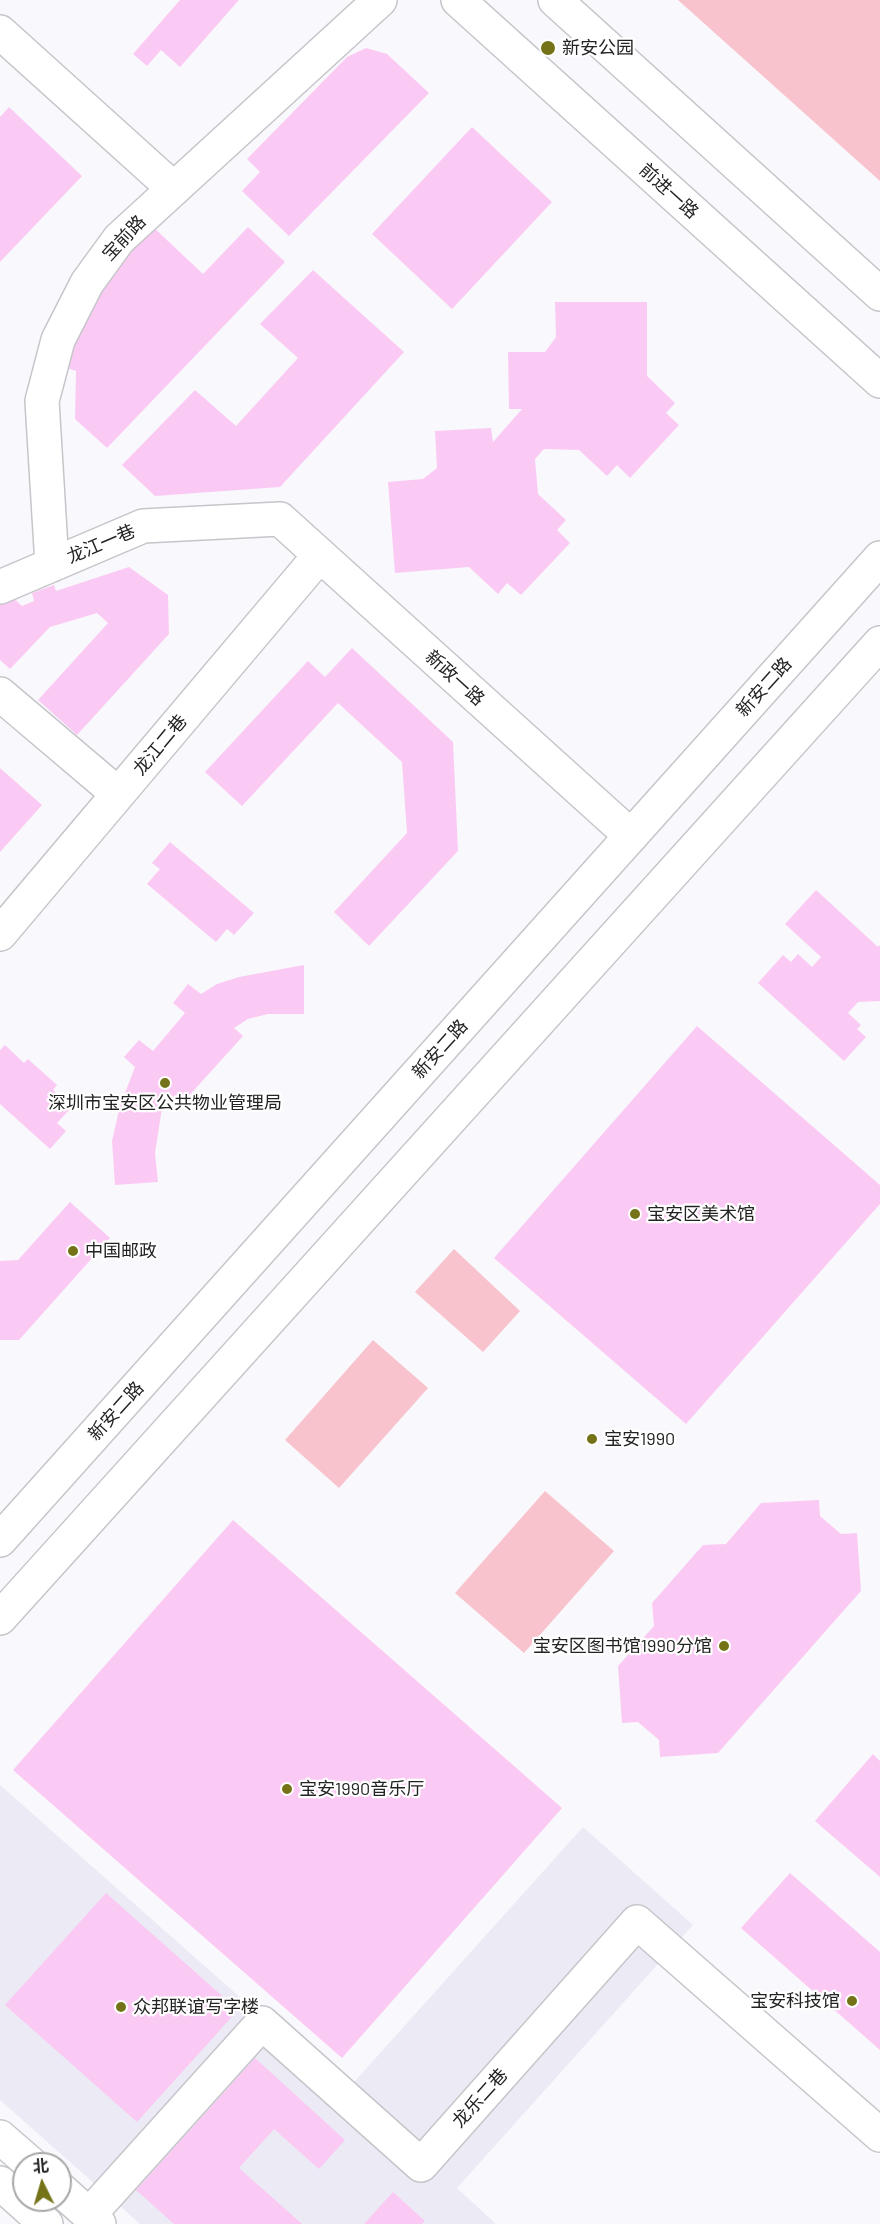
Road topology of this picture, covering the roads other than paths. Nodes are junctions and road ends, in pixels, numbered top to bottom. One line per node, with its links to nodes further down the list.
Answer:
1 (380, 0): 5 (main road, 宝前路)
2 (458, 0): 7 (main road, 前进一路)
3 (571, 5): 6 (main road)
4 (0, 32): 5 (main road)
5 (174, 189): 11 (main road, 宝前路)
6 (880, 294)
7 (880, 381)
8 (280, 519): 9 (main road, 新政一路); 11 (main road, 龙江一巷)
9 (320, 555): 15 (main road, 龙江二巷); 16 (main road, 新政一路)
10 (880, 558): 16 (main road, 新安二路)
11 (52, 565): 12 (main road, 龙江一巷)
12 (0, 587)
13 (880, 643): 19 (main road)
14 (0, 694): 15 (main road)
15 (118, 794): 17 (main road, 龙江二巷)
16 (631, 836): 18 (main road, 新安二路)
17 (0, 934)
18 (4, 1528)
19 (0, 1618)
20 (880, 2135): 25 (main road, 龙乐二巷)
21 (0, 2137): 22 (main road)
22 (17, 2152)
23 (0, 2183): 26 (main road)
24 (72, 2200): 25 (main road)
25 (94, 2219)
26 (46, 2224)

